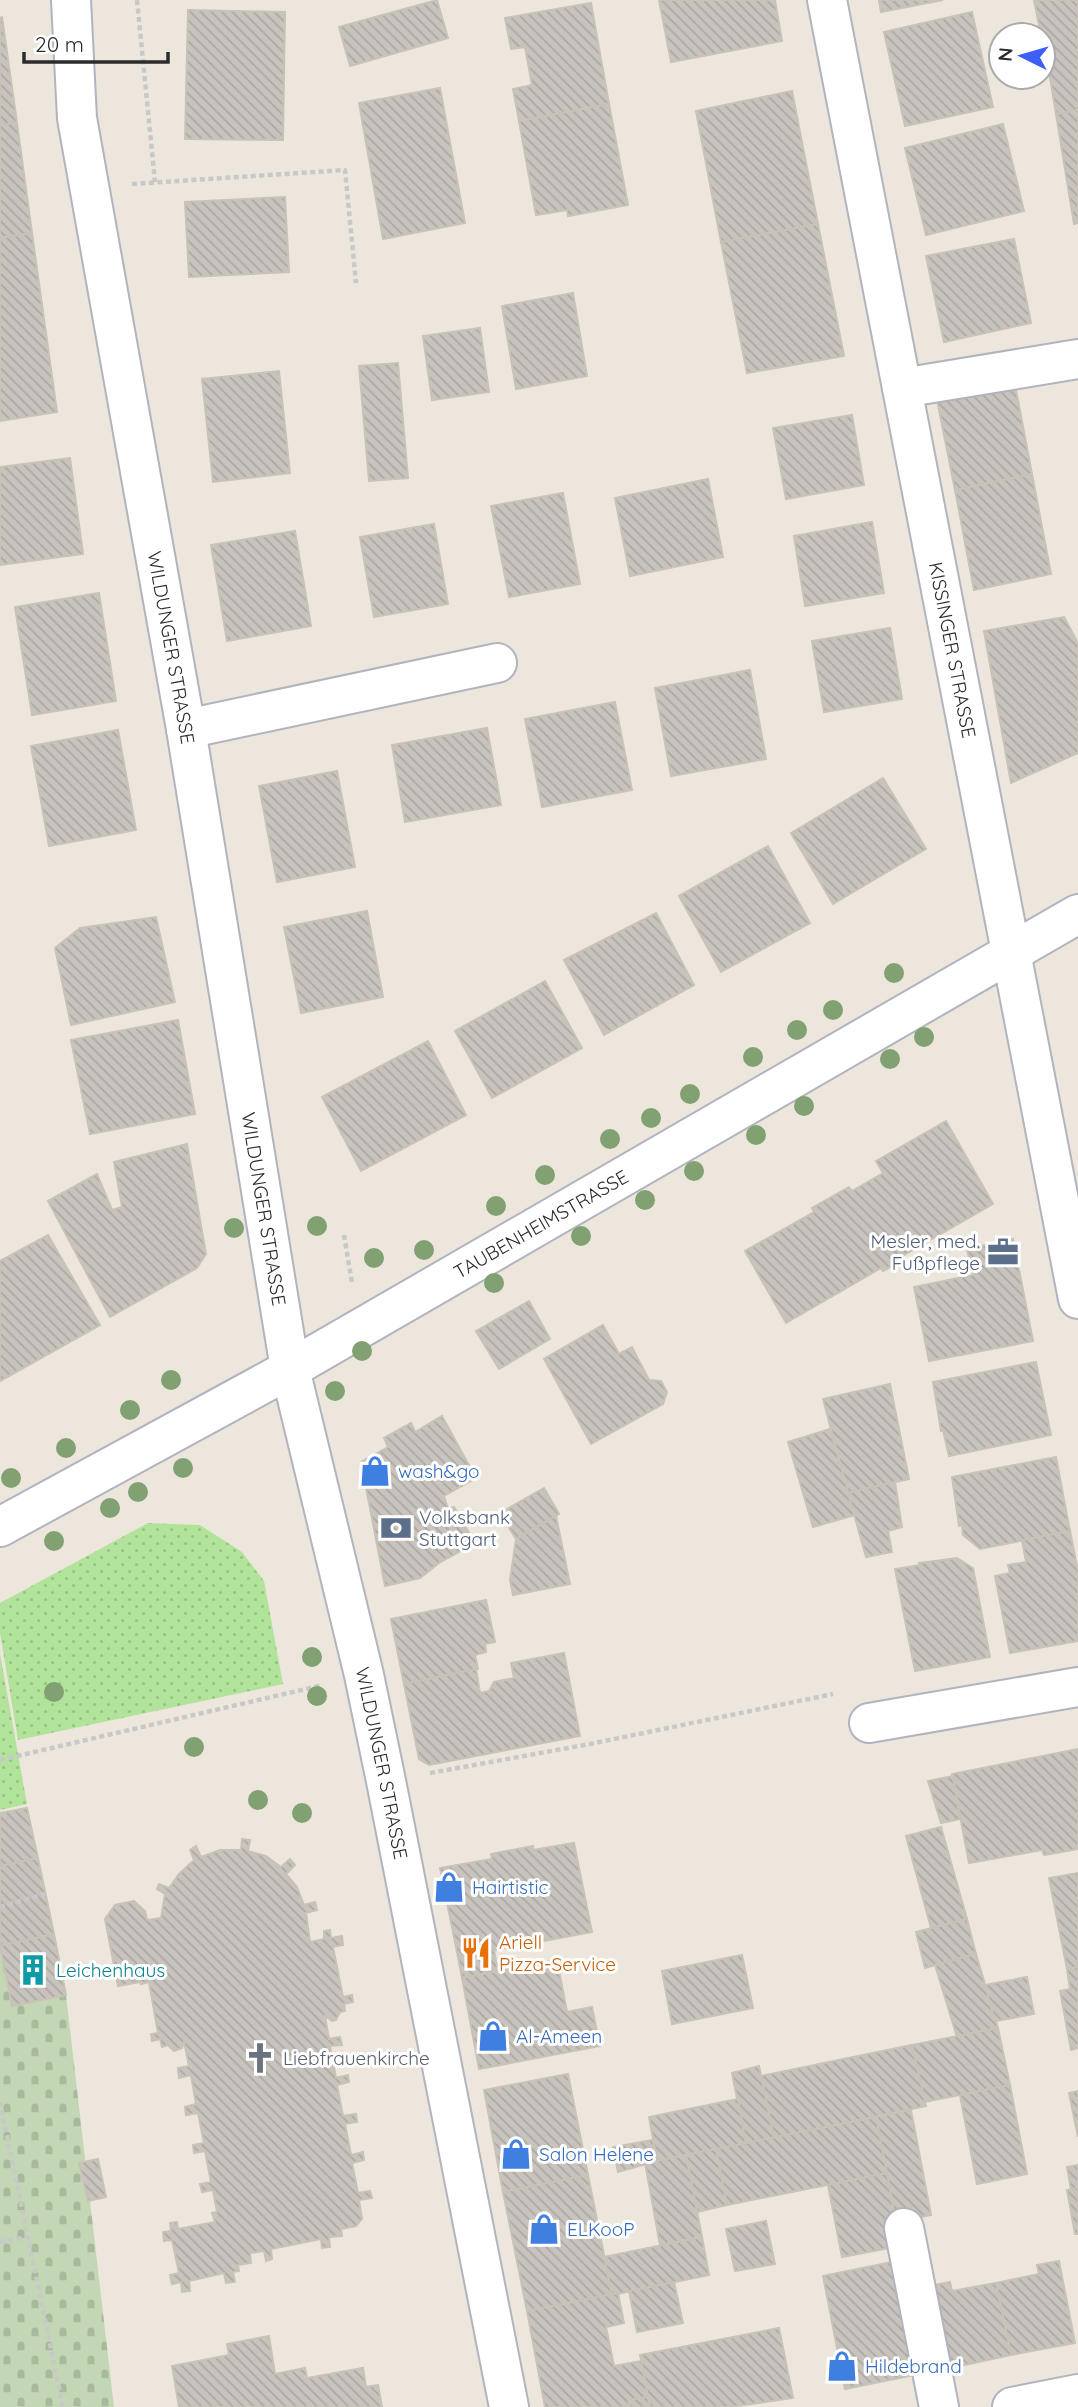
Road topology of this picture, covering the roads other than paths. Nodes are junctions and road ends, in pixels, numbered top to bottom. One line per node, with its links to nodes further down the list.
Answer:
1 (71, 0): 6 (street, WILDUNGER STRASSE)
2 (827, 0): 4 (street, KISSINGER STRASSE)
3 (1078, 359): 4 (street)
4 (902, 388): 8 (street, KISSINGER STRASSE)
5 (497, 663): 6 (street)
6 (186, 729): 10 (street, WILDUNGER STRASSE)
7 (1078, 914): 8 (street, TAUBENHEIMSTRASSE)
8 (1011, 951): 9 (street, KISSINGER STRASSE); 10 (street, TAUBENHEIMSTRASSE)
9 (1078, 1299)
10 (290, 1369): 11 (street, TAUBENHEIMSTRASSE); 16 (street, WILDUNGER STRASSE)
11 (0, 1527)
12 (1078, 1687): 13 (street)
13 (869, 1723)
14 (904, 2228): 17 (street)
15 (1078, 2394): 18 (street)
16 (509, 2407)
17 (939, 2407)
18 (1012, 2407)

